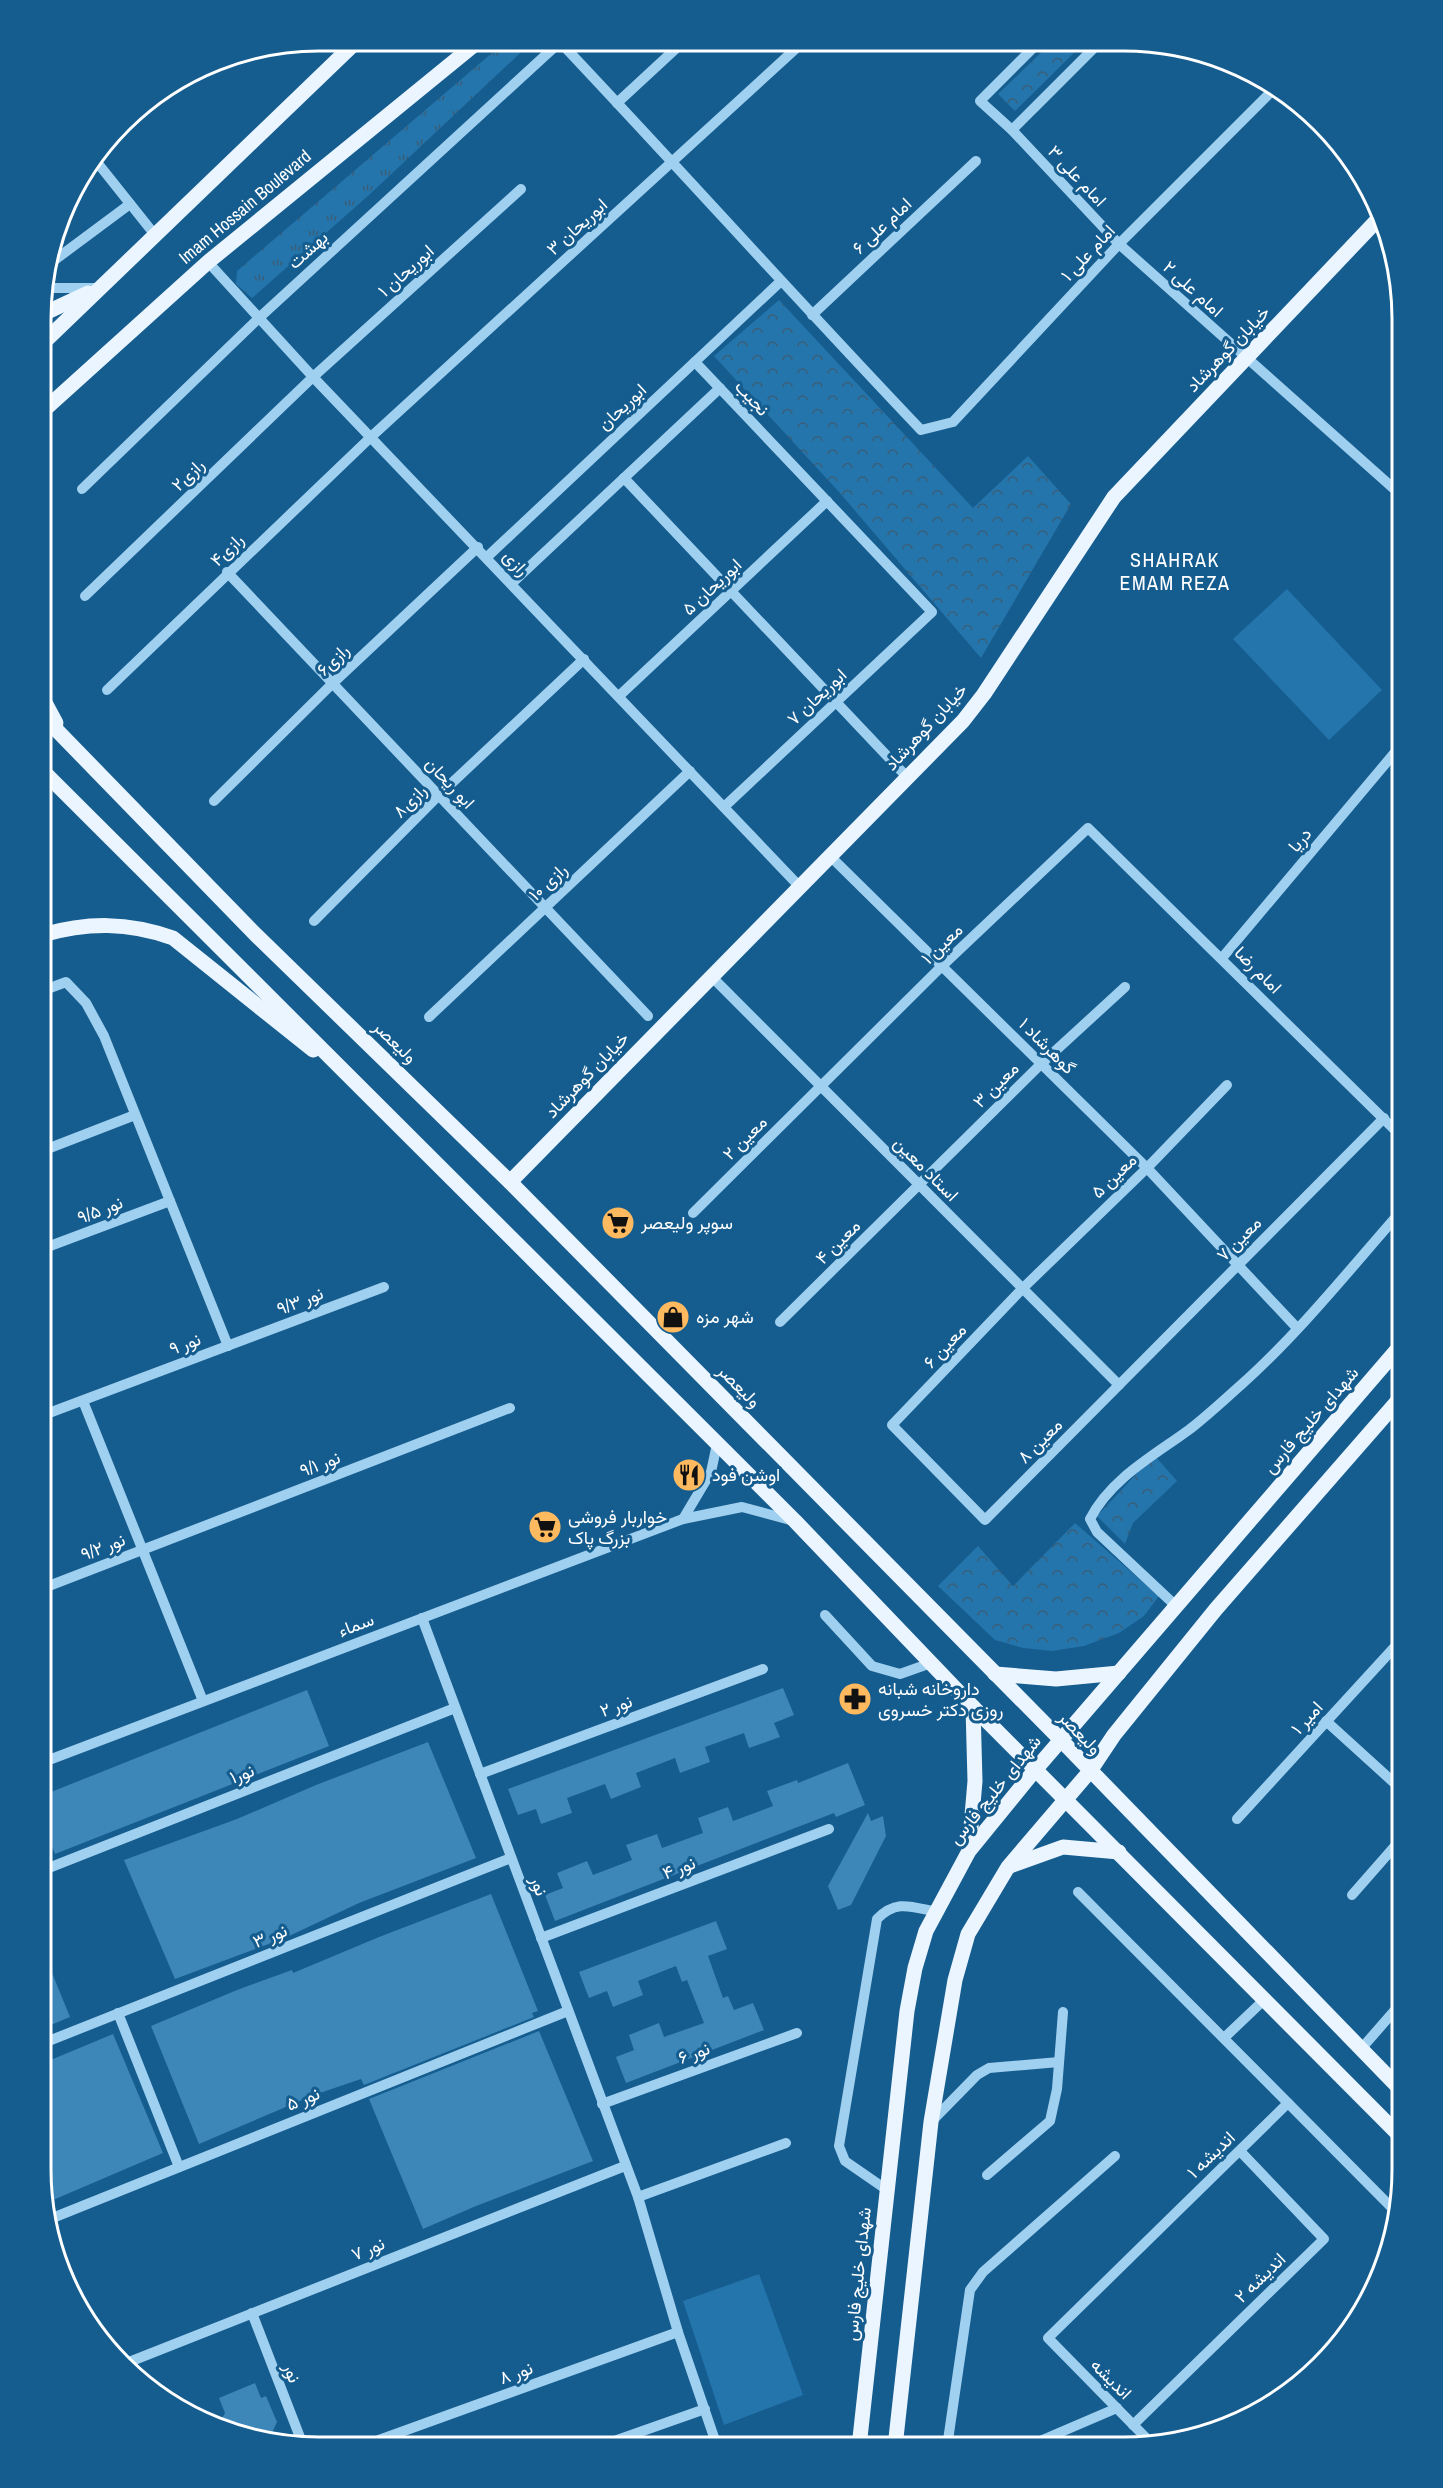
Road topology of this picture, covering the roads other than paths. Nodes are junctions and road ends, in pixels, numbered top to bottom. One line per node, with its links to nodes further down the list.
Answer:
1 (347, 51): 18 (main road, Imam Hossain Boulevard)
2 (467, 51): 21 (main road, Imam Hossain Boulevard)
3 (550, 51): 27 (street, بهشت)
4 (568, 51): 10 (street)
5 (673, 51): 10 (street)
6 (793, 51): 12 (street, ابوریحان ۳)
7 (1030, 51): 11 (street, امام علی ۳)
8 (1091, 51): 11 (street)
9 (1269, 94): 19 (street, امام علی ۱)
10 (617, 103): 12 (street)
11 (1012, 130): 19 (street, امام علی ۳)
12 (673, 161): 22 (street); 34 (street, ابوریحان ۳)
13 (976, 161): 26 (street, امام علی ۶)
14 (99, 165): 16 (street)
15 (521, 189): 31 (street, ابوریحان ۱)
16 (130, 204): 18 (street); 20 (street)
17 (1374, 223): 29 (main road, خیابان گوهرشاد)
18 (155, 235): 24 (main road, Imam Hossain Boulevard)
19 (1119, 244): 26 (street, امام علی ۱); 29 (street, امام علی ۲)
20 (58, 257)
21 (208, 262): 27 (street, رازی); 33 (main road, Imam Hossain Boulevard)
22 (780, 282): 26 (street); 30 (street, ابوریحان)
23 (53, 288): 24 (street)
24 (99, 288): 25 (main road); 28 (main road, Imam Hossain Boulevard)
25 (52, 310)
26 (812, 315)
27 (260, 317): 31 (street, رازی); 37 (street, بهشت)
28 (51, 335)
29 (1246, 359): 36 (street, امام علی ۲); 56 (main road, خیابان گوهرشاد)
30 (695, 362): 32 (street); 40 (street, ابوریحان)
31 (313, 376): 34 (street, رازی); 44 (street, رازی۲)
32 (720, 388): 35 (street, نجیب); 38 (street, نجیب)
33 (51, 406)
34 (372, 436): 39 (street, رازی); 41 (street, رازی۴)
35 (624, 478): 42 (street, نجیب); 43 (street)
36 (1392, 487)
37 (82, 489)
38 (827, 501): 43 (street, ابوریحان ۵); 45 (street, نجیب)
39 (478, 547): 40 (street, رازی); 47 (street, رازی۶)
40 (487, 557): 42 (street, رازی)
41 (228, 572): 47 (street, ابو ریحان); 48 (street, رازی۴)
42 (512, 583): 46 (street, رازی)
43 (731, 592): 49 (street, ابوریحان ۵); 50 (street)
44 (85, 596)
45 (932, 612): 50 (street, ابوریحان ۷)
46 (584, 659): 49 (street, رازی); 58 (street, رازی۸)
47 (333, 683): 58 (street, ابو ریحان); 59 (street, رازی۶)
48 (107, 690)
49 (619, 696): 55 (street, رازی)
50 (836, 702): 56 (street); 60 (street, ابوریحان ۷)
51 (51, 714): 53 (main road)
52 (51, 725): 53 (main road, ولیعصر)
53 (63, 736): 83 (main road, ولیعصر)
54 (1392, 756): 67 (street, دریا)
55 (690, 771): 60 (street, رازی); 64 (street, رازی ۱۰)
56 (907, 777): 62 (main road, خیابان گوهرشاد)
57 (51, 780): 77 (main road)
58 (439, 795): 64 (street, ابو ریحان); 65 (street, رازی۸)
59 (214, 801)
60 (724, 807): 63 (street, رازی)
61 (1088, 828): 67 (street, امام رضا); 68 (street, معین ۱)
62 (830, 856): 63 (main road, خیابان گوهرشاد); 68 (street, گوهرشاد ۱)
63 (799, 886): 69 (main road, خیابان گوهرشاد)
64 (545, 908): 72 (street, ابو ریحان); 73 (street, رازی ۱۰)
65 (314, 921)
66 (51, 932): 77 (main road)
67 (1222, 958): 79 (street, امام رضا)
68 (943, 965): 74 (street, گوهرشاد ۱); 76 (street, معین ۱)
69 (711, 976): 76 (street, استاد معین); 83 (main road, خیابان گوهرشاد)
70 (1125, 987): 74 (street, معین ۳)
71 (51, 988): 78 (street, نور ۹)
72 (648, 1016)
73 (429, 1017)
74 (1041, 1064): 82 (street, گوهرشاد ۱); 84 (street, معین ۳)
75 (1227, 1085): 82 (street, معین ۵)
76 (820, 1087): 84 (street, استاد معین); 86 (street, معین ۲)
77 (374, 1098): 101 (main road)
78 (135, 1114): 81 (street); 85 (street, نور ۹)
79 (1384, 1118): 80 (street, امام رضا); 89 (street, معین ۷)
80 (1392, 1126)
81 (51, 1147)
82 (1148, 1168): 89 (street, گوهرشاد ۱); 91 (street, معین ۵)
83 (510, 1182): 114 (main road, ولیعصر)
84 (919, 1185): 91 (street, استاد معین); 92 (street, معین ۴)
85 (170, 1201): 88 (street, نور ۹/۵); 94 (street, نور ۹)
86 (693, 1213)
87 (1392, 1221): 93 (street)
88 (51, 1246)
89 (1237, 1265): 93 (street, گوهرشاد ۱); 96 (street, معین ۷)
90 (384, 1287): 94 (street, نور ۹/۳)
91 (1022, 1289): 96 (street, استاد معین); 103 (street, معین ۶)
92 (780, 1322)
93 (1297, 1328): 107 (street)
94 (228, 1346): 97 (street, نور ۹)
95 (1392, 1356): 107 (main road, شهدای خلیج فارس)
96 (1119, 1385): 103 (street, معین ۸)
97 (83, 1401): 100 (street, نور ۹); 105 (street)
98 (1392, 1407): 122 (main road)
99 (510, 1408): 105 (street, نور ۹/۱)
100 (51, 1412)
101 (717, 1444): 102 (street); 104 (main road)
102 (683, 1519): 104 (street, سماء); 109 (street, سماء)
103 (986, 1520)
104 (795, 1521): 111 (main road)
105 (142, 1550): 106 (street, نور ۹/۲); 115 (street)
106 (51, 1585)
107 (1176, 1606): 113 (main road, شهدای خلیج فارس)
108 (825, 1615): 111 (street)
109 (422, 1618): 115 (street, سماء); 117 (street, نور)
110 (1392, 1650): 118 (street, امیر ۱)
111 (931, 1663): 116 (main road)
112 (763, 1669): 123 (street, نور ۲)
113 (1119, 1673): 114 (main road); 119 (main road, شهدای خلیج فارس)
114 (995, 1674): 119 (main road, ولیعصر)
115 (203, 1701): 120 (street, سماء)
116 (973, 1707): 121 (main road); 129 (main road)
117 (455, 1708): 123 (street, نور); 132 (street, نور۱)
118 (1326, 1721): 124 (street); 126 (street, امیر ۱)
119 (1061, 1740): 121 (main road, شهدای خلیج فارس); 122 (main road, ولیعصر)
120 (51, 1759)
121 (1035, 1770): 125 (main road); 129 (main road, شهدای خلیج فارس)
122 (1090, 1771): 125 (main road); 146 (main road, ولیعصر)
123 (480, 1774): 131 (street, نور)
124 (1392, 1781)
125 (1065, 1800): 130 (main road); 133 (main road)
126 (1237, 1819)
127 (829, 1829): 137 (street, نور ۴)
128 (1392, 1849): 135 (street)
129 (969, 1851): 136 (main road, شهدای خلیج فارس)
130 (1119, 1852): 133 (main road); 138 (main road)
131 (511, 1858): 137 (street, نور); 141 (street, نور ۳)
132 (51, 1867)
133 (1008, 1867): 151 (main road)
134 (1078, 1892): 144 (street)
135 (1352, 1895)
136 (937, 1912): 159 (main road, شهدای خلیج فارس); 159 (street)
137 (541, 1938): 139 (street, نور)
138 (1265, 1999): 144 (street); 152 (main road)
139 (568, 2011): 150 (street, نور); 157 (street, نور ۵)
140 (1063, 2012): 147 (street)
141 (118, 2013): 145 (street, نور ۳); 157 (street)
142 (1392, 2013): 146 (street)
143 (797, 2033): 150 (street, نور ۶)
144 (1224, 2038): 149 (street)
145 (51, 2040)
146 (1361, 2049): 148 (main road, ولیعصر)
147 (1059, 2062): 151 (street); 158 (street)
148 (1392, 2081)
149 (1288, 2103): 154 (street, اندیشه ۱); 161 (street)
150 (602, 2104): 156 (street, نور)
151 (931, 2122): 176 (main road)
152 (1392, 2128)
153 (786, 2143): 160 (street)
154 (1240, 2151): 165 (street, اندیشه ۱); 169 (street, اندیشه ۲)
155 (1115, 2156): 177 (street)
156 (625, 2166): 160 (street, نور); 163 (street, نور ۷)
157 (179, 2167): 162 (street, نور ۵)
158 (987, 2175)
159 (887, 2190): 175 (main road, شهدای خلیج فارس)
160 (638, 2198): 164 (street, نور)
161 (1390, 2206)
162 (55, 2216)
163 (252, 2313): 166 (street, نور ۷); 170 (street, نور)
164 (678, 2332): 168 (street, نور); 172 (street, نور ۸)
165 (1048, 2338): 167 (street, اندیشه)
166 (133, 2361)
167 (1117, 2408): 169 (street, اندیشه); 178 (street)
168 (705, 2409): 173 (street); 174 (street, نور)
169 (1133, 2425): 171 (street, اندیشه)
170 (299, 2436)
171 (1144, 2436)
172 (387, 2437)
173 (626, 2437)
174 (714, 2437)
175 (860, 2437)
176 (896, 2437)
177 (948, 2437)
178 (1049, 2437)

